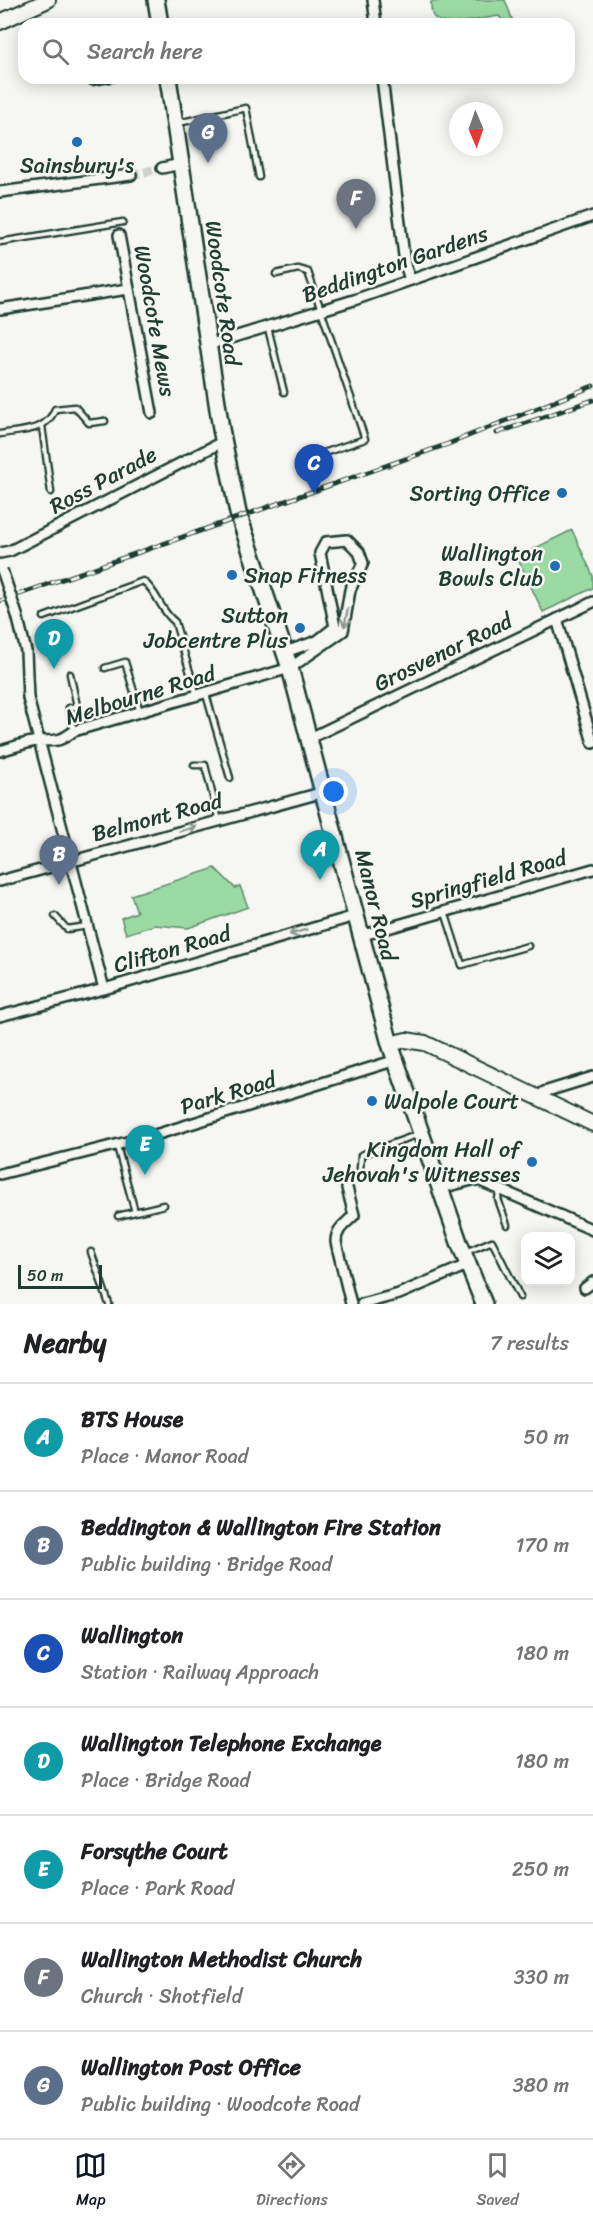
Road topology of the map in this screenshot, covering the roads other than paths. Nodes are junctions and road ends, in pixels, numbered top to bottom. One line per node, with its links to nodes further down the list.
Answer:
1 (48, 0): 6 (street)
2 (156, 0): 4 (main road)
3 (373, 0): 5 (street)
4 (159, 18)
5 (375, 18)
6 (0, 22)
7 (169, 84): 9 (main road, Woodcote Road)
8 (383, 84): 20 (street)
9 (175, 124): 10 (main road, Woodcote Road); 13 (lane)
10 (181, 164): 11 (street); 25 (main road, Woodcote Road)
11 (162, 168)
12 (131, 175): 14 (street)
13 (260, 177)
14 (0, 192)
15 (593, 216): 20 (street, Beddington Gardens)
16 (123, 222): 18 (lane)
17 (119, 235): 21 (street, Woodcote Mews)
18 (0, 242)
19 (276, 274): 23 (lane)
20 (410, 280): 23 (street, Beddington Gardens)
21 (128, 289): 22 (street); 27 (street, Woodcote Mews)
22 (0, 309)
23 (320, 311): 24 (street, Beddington Gardens); 32 (lane)
24 (268, 328): 25 (street, Beddington Gardens); 26 (lane)
25 (208, 345): 31 (main road, Woodcote Road)
26 (284, 392)
27 (152, 413)
28 (105, 421): 29 (lane)
29 (42, 426): 30 (lane); 33 (lane)
30 (0, 434)
31 (224, 441): 34 (main road, Woodcote Road); 35 (street, Ross Parade)
32 (306, 459)
33 (51, 492)
34 (238, 513): 40 (main road, Manor Road)
35 (0, 553)
36 (1, 567): 48 (street, bridge)
37 (593, 602): 39 (street, Grosvenor Road)
38 (44, 616): 44 (lane)
39 (557, 619): 47 (street, Grosvenor Road); 49 (street)
40 (285, 652): 42 (main road, Manor Road); 42 (street, Melbourne Road, one-way to 42)
41 (105, 668): 45 (lane)
42 (290, 668): 44 (street, Melbourne Road); 47 (main road, Manor Road)
43 (70, 674): 46 (lane)
44 (201, 695): 45 (street, Melbourne Road); 52 (lane)
45 (140, 712): 46 (street, Melbourne Road)
46 (73, 731): 48 (street, Melbourne Road)
47 (310, 738): 53 (main road, Manor Road)
48 (39, 741): 50 (street, Melbourne Road); 55 (street)
49 (593, 743)
50 (0, 752)
51 (194, 765): 54 (lane)
52 (230, 778)
53 (324, 792): 54 (street, Belmont Road); 60 (main road, Manor Road)
54 (219, 821): 55 (street, Belmont Road, one-way to 54)
55 (70, 861): 57 (street, Belmont Road); 61 (street)
56 (593, 869): 58 (street, Springfield Road)
57 (0, 881)
58 (445, 912): 62 (street, Springfield Road); 63 (lane)
59 (56, 916): 61 (lane)
60 (355, 916): 62 (main road, Manor Road); 64 (street, Clifton Road, one-way to 64)
61 (88, 926): 64 (street)
62 (360, 936): 66 (main road, Manor Road)
63 (528, 946)
64 (104, 989): 65 (street, Clifton Road)
65 (0, 1016)
66 (390, 1044): 67 (main road, Manor Road); 69 (street)
67 (396, 1060): 71 (main road, Manor Road); 72 (street, Park Road)
68 (593, 1077): 69 (street)
69 (539, 1097): 70 (street)
70 (593, 1124)
71 (421, 1133): 73 (lane); 76 (main road, Manor Road)
72 (117, 1146): 74 (street, Park Road); 79 (lane)
73 (360, 1169)
74 (0, 1174)
75 (347, 1188): 87 (street)
76 (441, 1188): 77 (street); 84 (main road, Manor Road)
77 (501, 1188): 81 (lane); 82 (street)
78 (164, 1205): 79 (lane)
79 (135, 1212): 80 (lane)
80 (118, 1216)
81 (507, 1225)
82 (593, 1230)
83 (91, 1251): 86 (lane)
84 (465, 1259): 85 (lane); 88 (street); 89 (main road, Manor Road)
85 (520, 1297)
86 (109, 1304)
87 (351, 1304)
88 (362, 1304)
89 (484, 1304)

